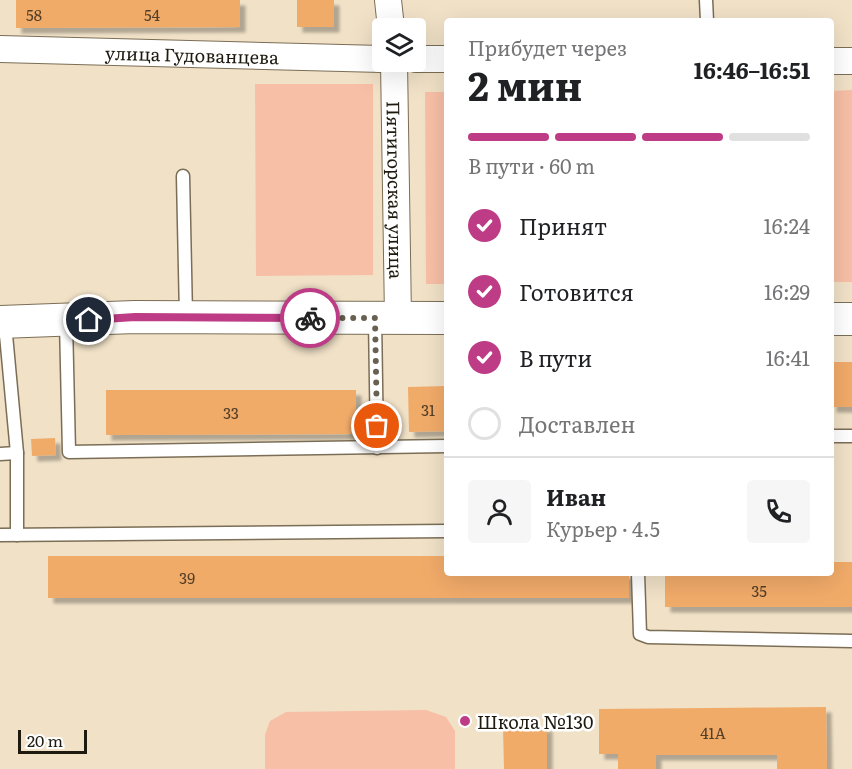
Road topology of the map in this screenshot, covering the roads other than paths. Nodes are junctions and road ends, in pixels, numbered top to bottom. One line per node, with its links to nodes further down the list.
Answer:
1 (388, 0): 3 (street)
2 (706, 0): 4 (lane)
3 (390, 18)
4 (706, 18)
5 (0, 49): 7 (street, улица Гудованцева)
6 (444, 58): 8 (street)
7 (372, 59)
8 (426, 59)
9 (834, 61): 10 (street)
10 (852, 61)
11 (394, 72): 14 (street, Пятигорская улица)
12 (183, 176): 13 (lane)
13 (186, 317): 14 (street); 18 (street)
14 (387, 318): 15 (street); 23 (lane)
15 (444, 318)
16 (834, 319): 17 (street)
17 (852, 319)
18 (66, 321): 19 (street); 23 (lane)
19 (2, 322): 24 (lane)
20 (834, 436): 21 (lane)
21 (852, 436)
22 (444, 446): 23 (lane)
23 (377, 448)
24 (17, 453): 25 (lane); 28 (lane)
25 (0, 454)
26 (444, 531): 28 (lane)
27 (0, 535): 28 (lane)
28 (17, 535)
29 (638, 576): 30 (lane)
30 (852, 641)

